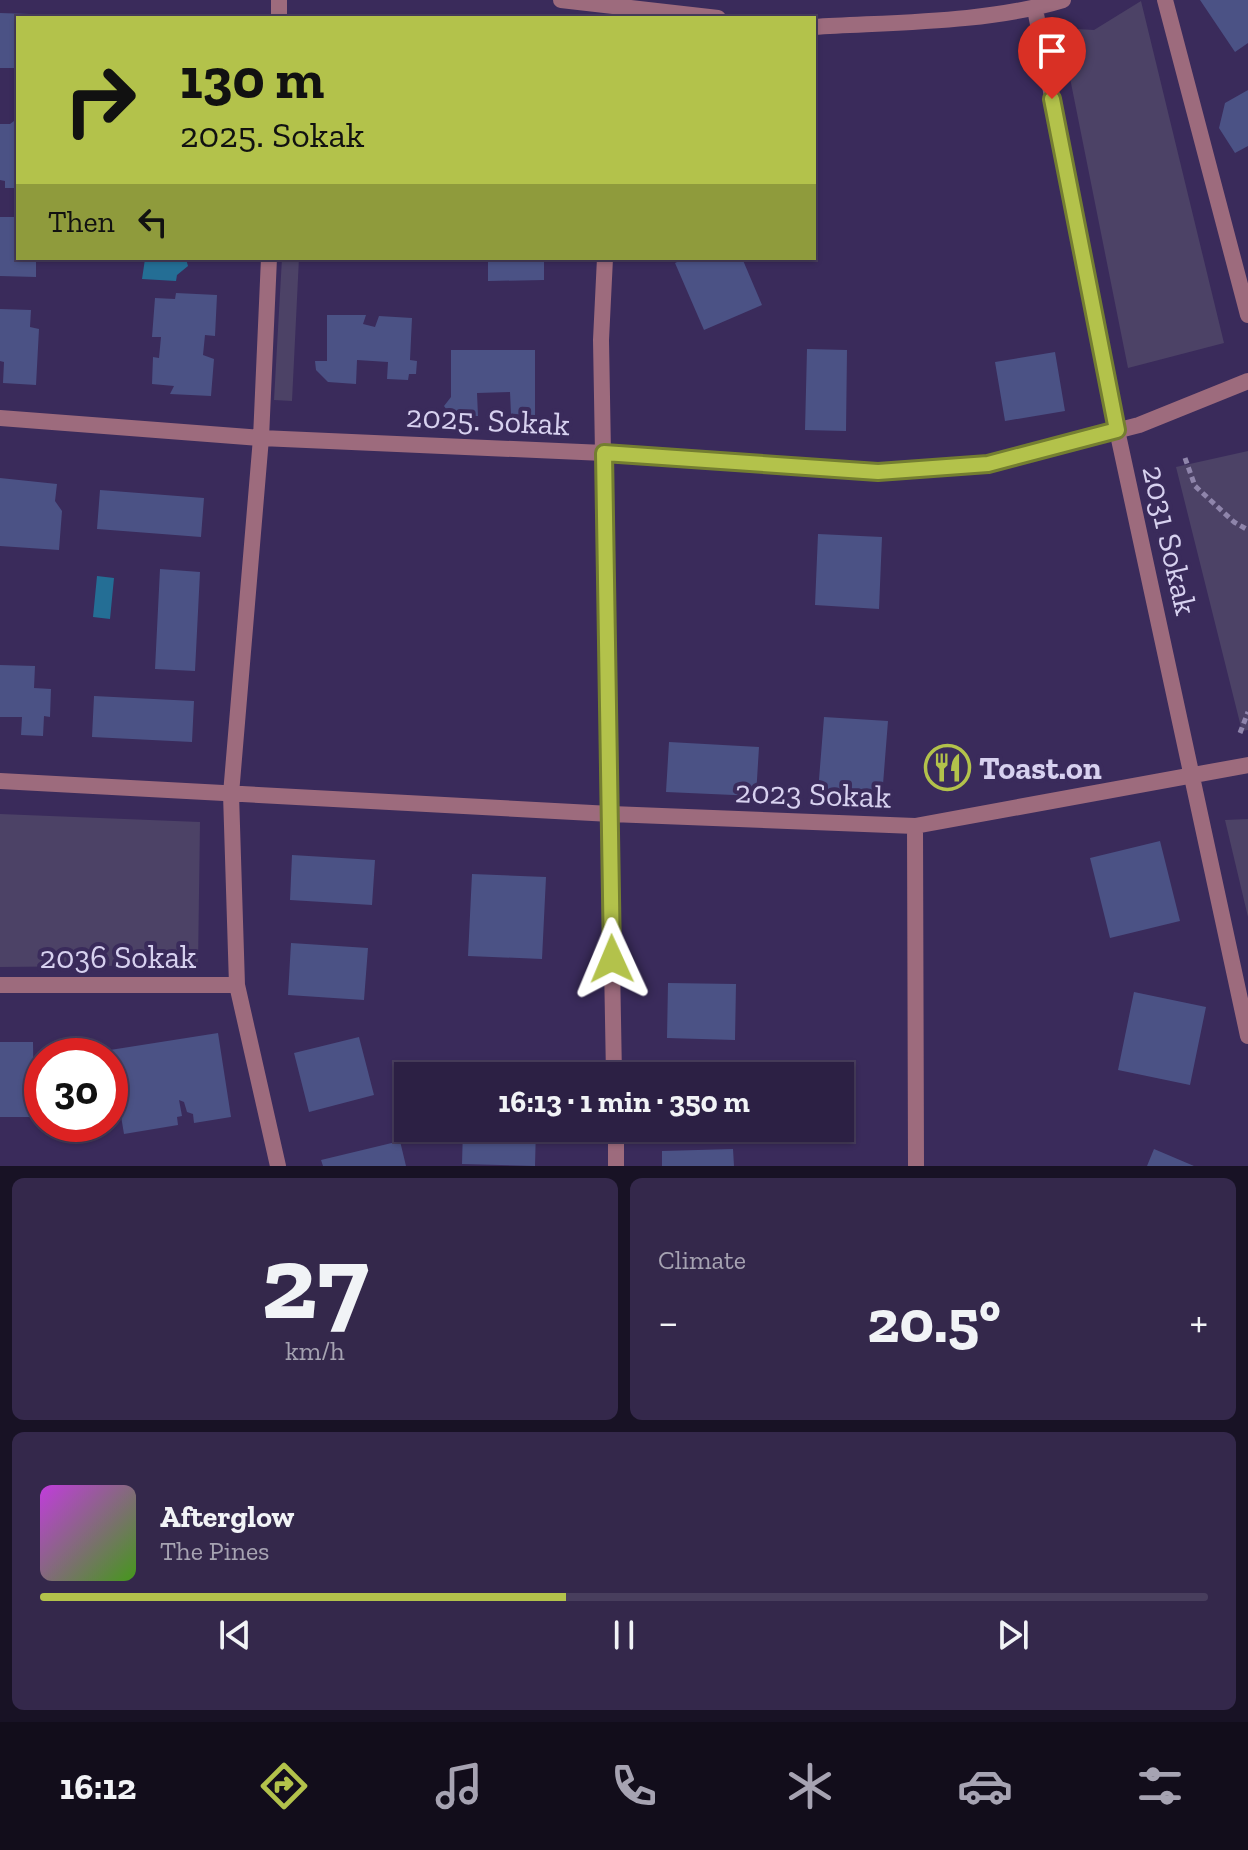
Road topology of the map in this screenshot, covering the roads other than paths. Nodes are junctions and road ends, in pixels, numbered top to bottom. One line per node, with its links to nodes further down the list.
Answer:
1 (561, 0): 4 (street)
2 (1063, 0): 5 (street)
3 (1165, 0): 10 (street)
4 (615, 8): 6 (street)
5 (1035, 9): 7 (street); 13 (street, 2031 Sokak)
6 (697, 16)
7 (816, 27)
8 (269, 260): 14 (street)
9 (605, 260): 15 (street)
10 (1248, 315)
11 (1248, 381): 13 (street, 2025. Sokak)
12 (0, 418): 14 (street, 2025. Sokak)
13 (1117, 430): 15 (street, 2025. Sokak); 17 (street, 2031 Sokak)
14 (261, 438): 15 (street, 2025. Sokak); 19 (street)
15 (604, 453): 20 (street)
16 (1248, 765): 17 (street, 2023 Sokak)
17 (1194, 776): 21 (street, 2023 Sokak); 24 (street, 2031 Sokak)
18 (0, 781): 19 (street, 2023 Sokak)
19 (231, 794): 20 (street, 2023 Sokak); 23 (street)
20 (611, 814): 21 (street, 2023 Sokak); 25 (street)
21 (915, 826): 29 (street)
22 (0, 985): 23 (street, 2036 Sokak)
23 (237, 985): 27 (street)
24 (1248, 1036)
25 (614, 1062)
26 (616, 1142): 28 (street)
27 (278, 1166)
28 (616, 1166)
29 (916, 1166)

